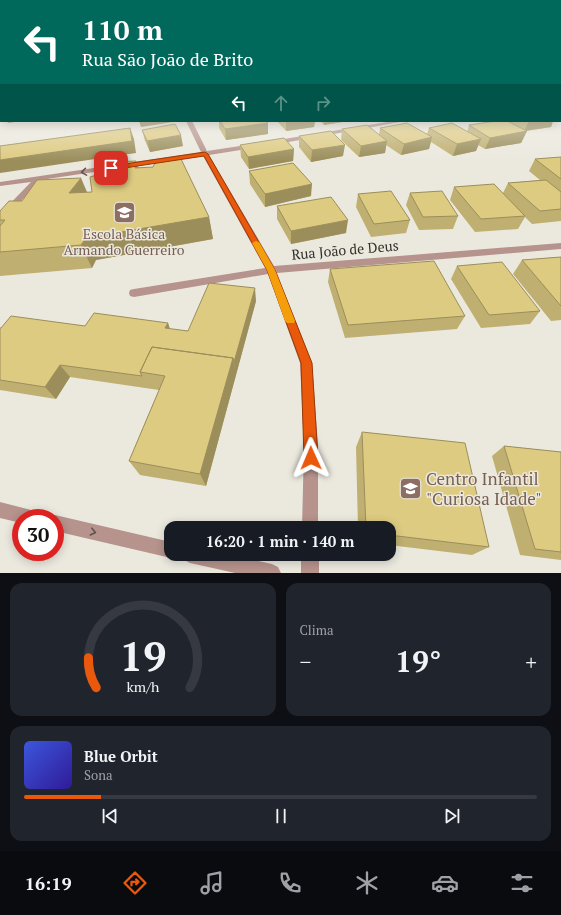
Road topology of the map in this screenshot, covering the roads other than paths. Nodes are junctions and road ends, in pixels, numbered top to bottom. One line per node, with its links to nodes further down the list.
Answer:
1 (189, 122): 5 (street)
2 (397, 122): 3 (street)
3 (266, 144)
4 (258, 145): 5 (street)
5 (205, 154): 6 (street, one-way to 6); 10 (street)
6 (37, 179): 7 (street); 8 (street)
7 (0, 184)
8 (0, 219)
9 (561, 246): 10 (street, Rua João de Deus)
10 (271, 270): 11 (street, Rua João de Deus); 14 (street)
11 (134, 293)
12 (0, 510): 13 (street)
13 (12, 513)
14 (310, 521)
15 (64, 525): 16 (street, one-way to 16)
16 (164, 548)
17 (220, 561): 19 (street)
18 (310, 561): 20 (street)
19 (272, 573)
20 (310, 573)

